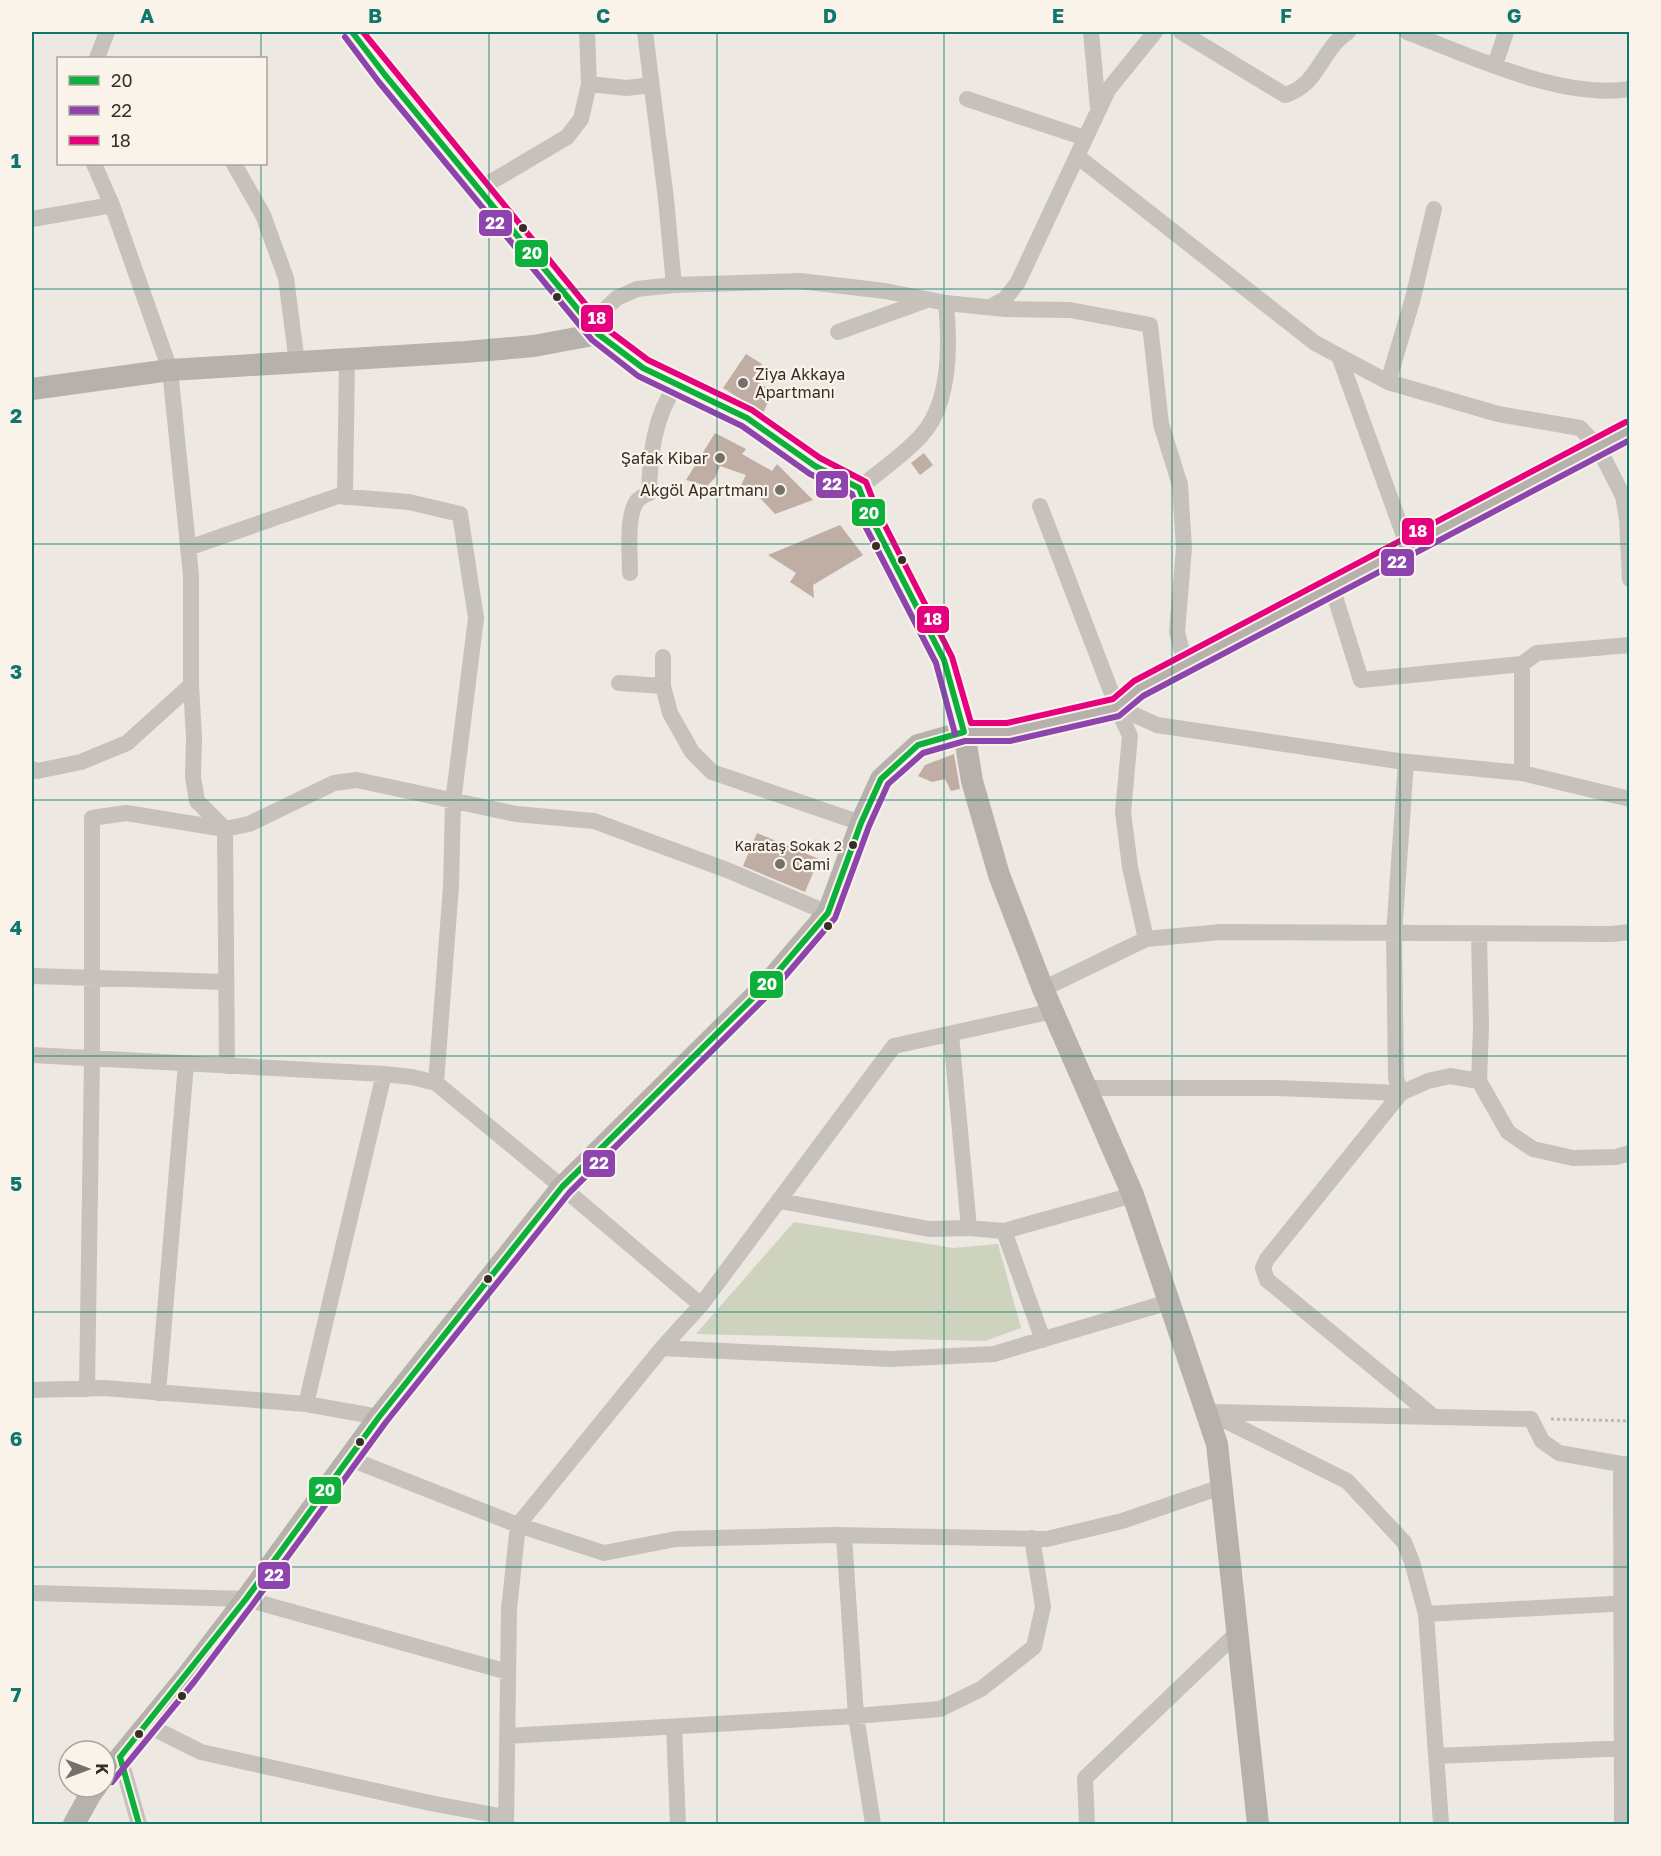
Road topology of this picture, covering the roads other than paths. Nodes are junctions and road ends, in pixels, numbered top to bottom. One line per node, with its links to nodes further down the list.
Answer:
1 (107, 32): 11 (street)
2 (352, 32): 22 (main road)
3 (587, 32): 13 (street)
4 (645, 32): 14 (street)
5 (1091, 32): 17 (street)
6 (1155, 32): 17 (street)
7 (1181, 32): 8 (street)
8 (1348, 32)
9 (1407, 32): 12 (street)
10 (1506, 32): 12 (street)
11 (97, 57)
12 (1495, 65): 15 (street)
13 (590, 84): 14 (street); 22 (street)
14 (651, 85): 26 (street)
15 (1629, 90)
16 (967, 99): 18 (street)
17 (1099, 110): 18 (street)
18 (1085, 138): 19 (street)
19 (1077, 156): 29 (street); 32 (street)
20 (94, 165): 23 (street)
21 (235, 165): 34 (street)
22 (478, 189): 30 (main road)
23 (112, 205): 25 (street); 35 (street)
24 (1434, 209): 36 (street)
25 (32, 219)
26 (674, 285): 27 (street); 30 (street)
27 (928, 300): 28 (street); 31 (street)
28 (946, 303): 29 (street); 41 (street)
29 (990, 307): 51 (street)
30 (594, 329): 33 (main road); 37 (main road)
31 (838, 332)
32 (1339, 356): 36 (street); 44 (street)
33 (347, 360): 34 (main road); 42 (street)
34 (297, 363): 35 (main road)
35 (170, 370): 38 (main road); 45 (street)
36 (1388, 382): 40 (street)
37 (677, 384): 41 (main road); 46 (street)
38 (32, 389)
39 (1629, 430): 40 (main road)
40 (1598, 447): 44 (main road); 47 (street)
41 (859, 488): 57 (main road)
42 (345, 497): 45 (street); 62 (street)
43 (1040, 506): 56 (street)
44 (1408, 547): 48 (main road)
45 (188, 548): 54 (street)
46 (630, 573)
47 (1629, 579)
48 (1332, 587): 51 (main road); 52 (street)
49 (1629, 645): 52 (street)
50 (663, 657): 55 (street)
51 (1185, 664): 56 (main road)
52 (1521, 664): 60 (street)
53 (619, 683): 55 (street)
54 (191, 685): 59 (street); 64 (street)
55 (663, 686): 63 (street)
56 (1117, 707): 57 (main road); 58 (street); 69 (street)
57 (964, 732): 63 (main road); 73 (main road)
58 (1406, 762): 60 (street); 68 (street)
59 (32, 769)
60 (1522, 773): 61 (street)
61 (1629, 799)
62 (453, 802): 64 (street); 65 (street); 82 (street)
63 (861, 823): 65 (main road)
64 (225, 829): 71 (street); 72 (street)
65 (828, 913): 86 (main road)
66 (1629, 932): 67 (street)
67 (1479, 933): 68 (street); 81 (street)
68 (1394, 934): 69 (street); 84 (street)
69 (1146, 939): 73 (street)
70 (32, 976): 71 (street)
71 (91, 978): 72 (street); 77 (street)
72 (226, 982): 79 (street)
73 (1043, 989): 74 (main road)
74 (1053, 1011): 75 (street); 83 (main road)
75 (951, 1034): 88 (street); 89 (street)
76 (32, 1055): 77 (street)
77 (92, 1059): 78 (street); 95 (street)
78 (186, 1064): 79 (street); 97 (street)
79 (227, 1066): 80 (street)
80 (384, 1074): 82 (street); 98 (street)
81 (1479, 1081): 84 (street); 85 (street)
82 (436, 1083): 86 (street)
83 (1086, 1088): 84 (street); 87 (main road)
84 (1401, 1093): 100 (street)
85 (1629, 1153)
86 (562, 1187): 92 (street); 101 (main road)
87 (1133, 1195): 90 (street); 91 (main road)
88 (780, 1201): 89 (street); 92 (street)
89 (969, 1228): 90 (street)
90 (1004, 1231): 93 (street)
91 (1169, 1302): 93 (street); 99 (main road)
92 (701, 1305): 94 (street)
93 (1043, 1340): 94 (street)
94 (662, 1348): 105 (street)
95 (87, 1389): 96 (street); 97 (street)
96 (32, 1390)
97 (158, 1393): 98 (street)
98 (306, 1404): 101 (street)
99 (1206, 1411): 100 (street); 104 (main road); 111 (street)
100 (1434, 1417): 103 (street)
101 (379, 1418): 102 (main road)
102 (348, 1458): 105 (street); 109 (main road)
103 (1625, 1464): 110 (street)
104 (1221, 1487): 107 (street); 112 (main road)
105 (518, 1525): 106 (street); 113 (street)
106 (844, 1536): 107 (street); 114 (street)
107 (1032, 1538): 114 (street)
108 (32, 1593): 109 (street)
109 (246, 1599): 113 (street); 115 (main road)
110 (1625, 1603): 111 (street); 118 (street)
111 (1426, 1614): 119 (street)
112 (1237, 1633): 128 (street); 129 (main road)
113 (508, 1672): 117 (street)
114 (856, 1716): 116 (street); 127 (street)
115 (147, 1725): 120 (main road); 123 (street)
116 (674, 1727): 117 (street); 126 (street)
117 (507, 1736): 123 (street)
118 (1625, 1748): 119 (street); 131 (street)
119 (1436, 1756): 130 (street)
120 (120, 1758): 121 (main road); 125 (street)
121 (117, 1762)
122 (88, 1799): 124 (main road)
123 (506, 1821)
124 (74, 1824)
125 (139, 1824)
126 (678, 1824)
127 (873, 1824)
128 (1087, 1824)
129 (1258, 1824)
130 (1441, 1824)
131 (1622, 1824)

